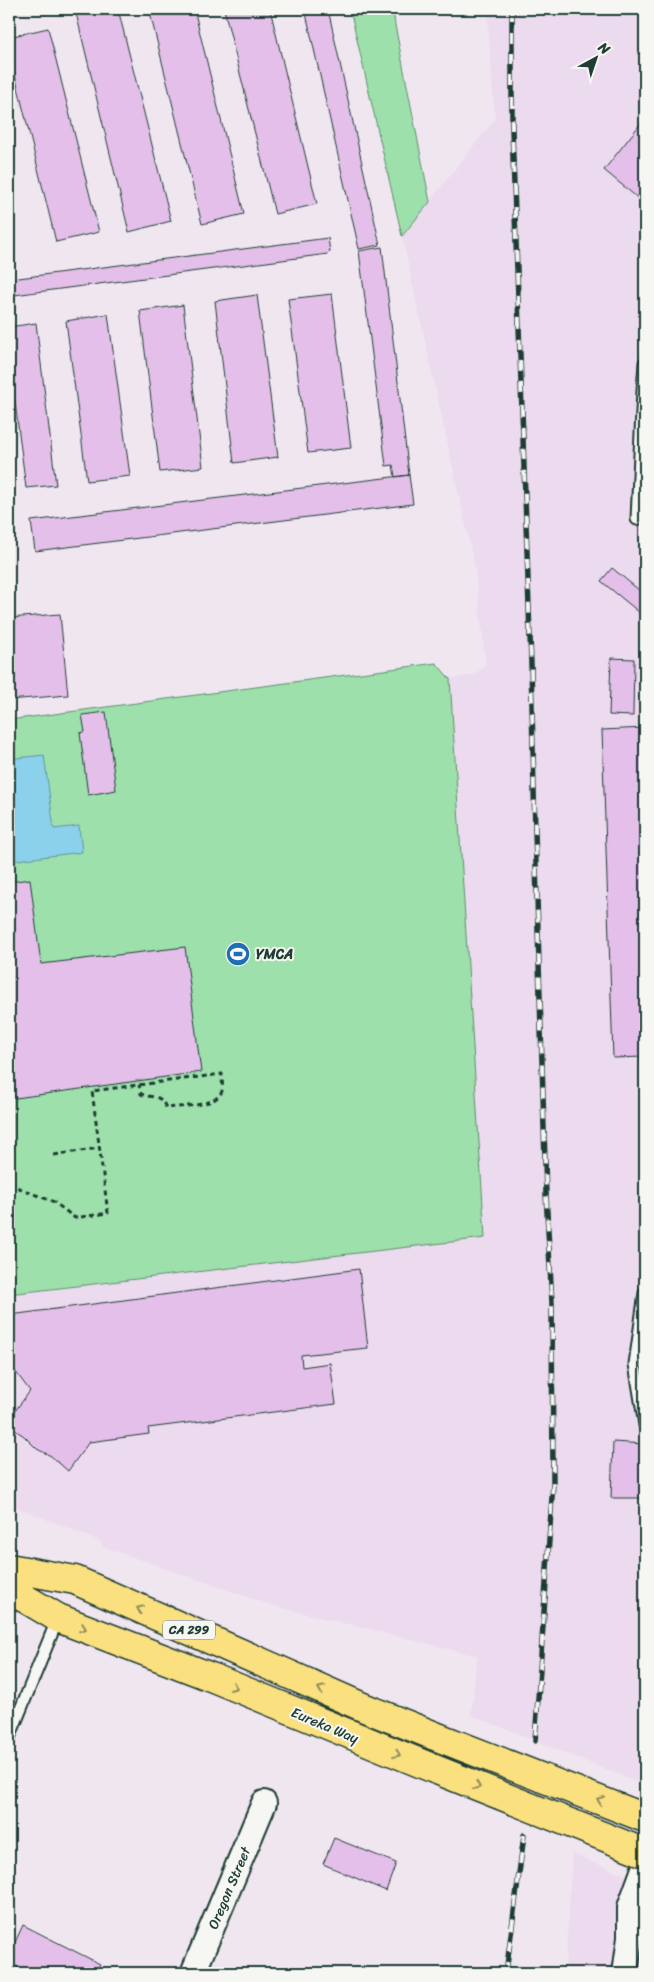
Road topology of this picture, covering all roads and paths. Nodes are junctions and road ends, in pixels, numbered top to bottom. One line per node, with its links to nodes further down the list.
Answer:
1 (645, 362): 2 (lane)
2 (644, 391): 3 (lane)
3 (637, 519)
4 (138, 1085): 4 (path); 5 (path)
5 (100, 1148): 6 (path); 7 (path)
6 (54, 1155)
7 (9, 1184)
8 (645, 1293): 9 (lane)
9 (645, 1425)
10 (9, 1568): 15 (highway, CA 299, one-way to 10, bridge)
11 (9, 1589): 12 (highway, Eureka Way / CA 299)
12 (58, 1618): 13 (lane); 16 (highway, Eureka Way / CA 299, one-way to 16, bridge)
13 (9, 1738)
14 (264, 1803): 18 (street, Oregon Street)
15 (645, 1818)
16 (645, 1853)
17 (645, 1866): 19 (street)
18 (193, 1973)
19 (625, 1973)

